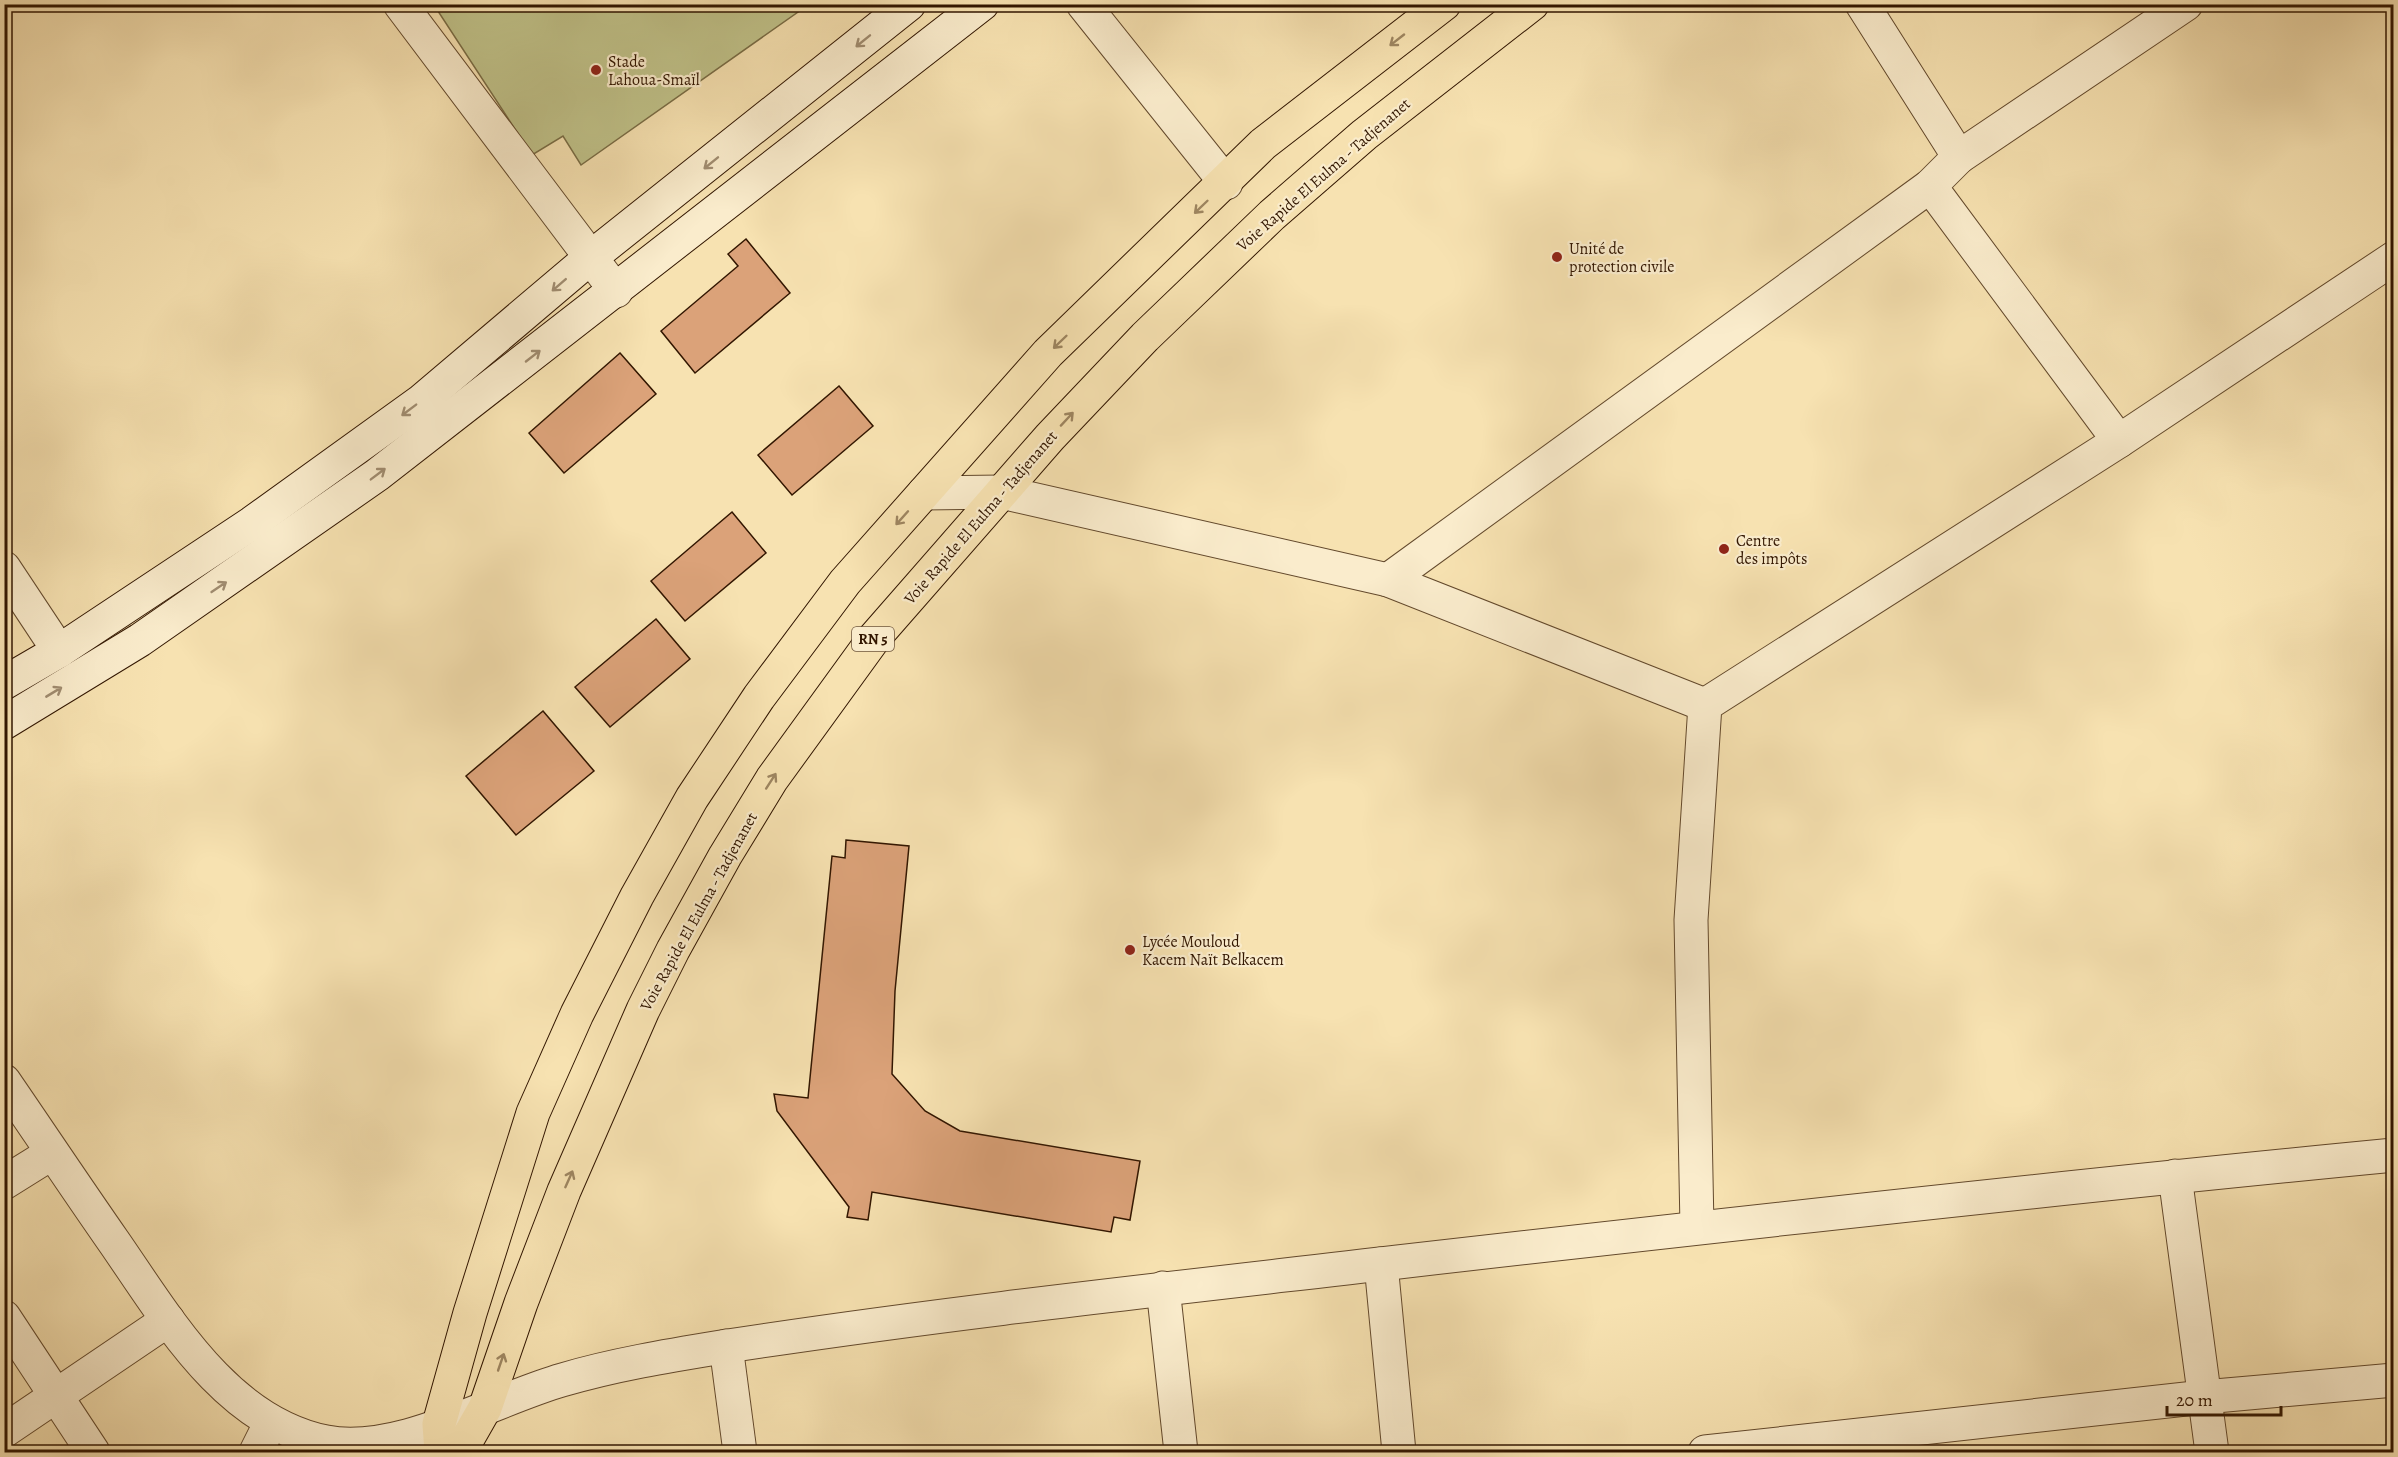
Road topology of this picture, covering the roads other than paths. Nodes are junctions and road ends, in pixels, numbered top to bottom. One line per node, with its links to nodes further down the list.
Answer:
1 (400, 4): 12 (street)
2 (909, 4): 12 (street, one-way to 12)
3 (982, 4): 14 (street)
4 (1083, 4): 10 (street)
5 (1444, 4): 10 (highway, one-way to 10)
6 (1532, 4): 16 (highway, Voie Rapide El Eulma - Tadjenanet / RN 5, one-way to 6)
7 (1862, 4): 9 (street)
8 (2186, 4): 9 (street)
9 (1959, 157): 11 (street)
10 (1226, 183): 17 (highway, one-way to 17)
11 (1930, 186): 15 (street); 19 (street)
12 (590, 258): 14 (street); 20 (street, one-way to 20)
13 (2394, 258): 15 (street)
14 (616, 291): 23 (street, one-way to 14)
15 (2119, 441): 22 (street)
16 (1001, 492): 17 (street); 19 (street); 38 (highway, Voie Rapide El Eulma - Tadjenanet / RN 5, one-way to 16)
17 (924, 493): 41 (highway, one-way to 41)
18 (4, 568): 20 (street)
19 (1388, 580): 22 (street)
20 (59, 651): 21 (street)
21 (4, 683)
22 (1705, 705): 29 (street)
23 (4, 723)
24 (4, 1081): 25 (street)
25 (52, 1153): 28 (street); 33 (street)
26 (2394, 1155): 27 (street)
27 (2175, 1176): 29 (street); 37 (street)
28 (4, 1183)
29 (1697, 1227): 30 (street)
30 (1381, 1264): 31 (street); 47 (street)
31 (1163, 1288): 34 (street); 46 (street)
32 (4, 1317): 36 (street)
33 (168, 1320): 36 (street); 39 (street)
34 (726, 1346): 38 (street); 45 (street)
35 (2394, 1380): 37 (street)
36 (58, 1396): 40 (street); 42 (street)
37 (2204, 1397): 48 (street); 49 (street)
38 (485, 1408): 41 (street); 44 (highway, Voie Rapide El Eulma - Tadjenanet / RN 5)
39 (271, 1422): 41 (street); 43 (street)
40 (4, 1431)
41 (440, 1438)
42 (93, 1452)
43 (256, 1452)
44 (460, 1452)
45 (740, 1452)
46 (1181, 1452)
47 (1399, 1452)
48 (1705, 1452)
49 (2212, 1452)

